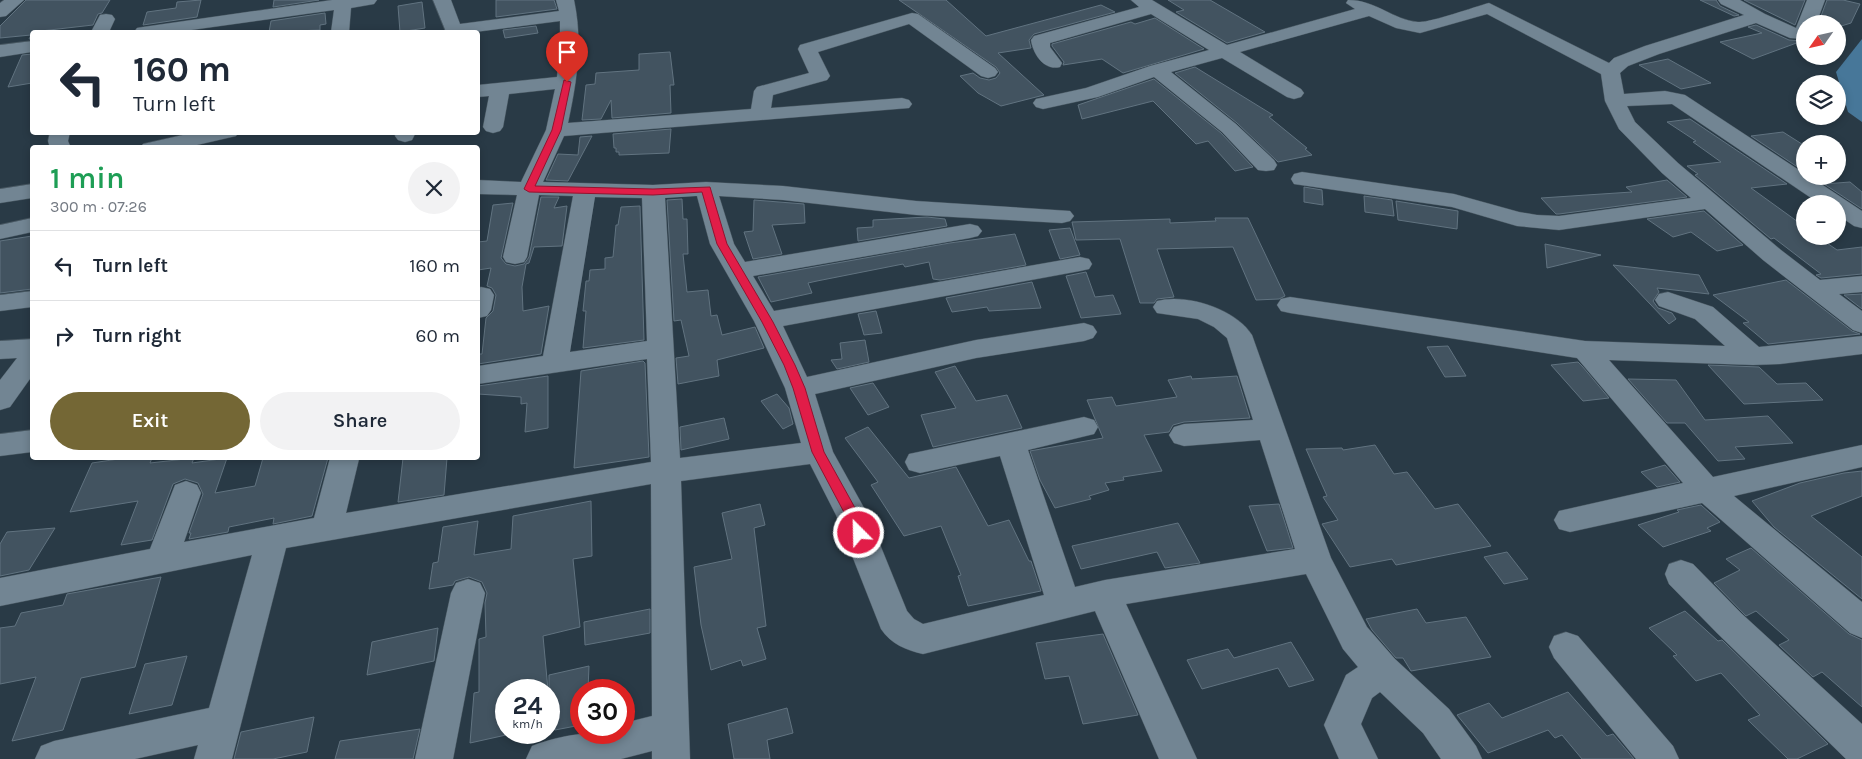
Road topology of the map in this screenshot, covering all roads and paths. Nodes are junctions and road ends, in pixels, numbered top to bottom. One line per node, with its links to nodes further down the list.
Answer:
1 (15, 0): 14 (street)
2 (368, 0): 7 (street)
3 (442, 0): 11 (street)
4 (1346, 0): 13 (street)
5 (1727, 0): 17 (street)
6 (1816, 0): 16 (street)
7 (343, 3): 12 (street); 19 (street)
8 (1147, 4): 22 (street); 24 (street)
9 (1444, 4): 15 (street)
10 (1491, 4): 15 (street); 26 (street)
11 (567, 7): 28 (street)
12 (262, 8): 18 (street)
13 (1370, 10): 15 (street); 22 (street)
14 (0, 12)
15 (1468, 15)
16 (1810, 15)
17 (1757, 17): 20 (street); 26 (street)
18 (153, 30)
19 (340, 30)
20 (1796, 34)
21 (30, 47): 23 (street)
22 (1227, 50): 25 (street); 31 (street)
23 (0, 51)
24 (1052, 63)
25 (1157, 70): 33 (street); 40 (street)
26 (1610, 71): 32 (street)
27 (988, 72): 35 (street)
28 (567, 82): 29 (street); 37 (street)
29 (500, 88): 30 (street); 36 (street)
30 (480, 91)
31 (1294, 93)
32 (1615, 101): 48 (street); 50 (street)
33 (1043, 103)
34 (902, 104): 35 (street)
35 (760, 115): 37 (street)
36 (494, 127)
37 (556, 130): 43 (street)
38 (214, 135): 39 (street)
39 (165, 145)
40 (1266, 165)
41 (1302, 179): 50 (street)
42 (480, 187): 43 (street)
43 (529, 189): 46 (street); 57 (street)
44 (706, 189): 47 (street); 52 (street); 59 (street)
45 (30, 190): 49 (street)
46 (585, 190): 47 (street); 77 (street)
47 (653, 192): 72 (street)
48 (1823, 195)
49 (0, 196)
50 (1710, 202): 61 (street)
51 (1846, 210): 53 (street)
52 (1062, 216)
53 (1862, 221)
54 (30, 225): 56 (street)
55 (970, 231): 59 (street)
56 (0, 232)
57 (515, 257)
58 (1080, 264): 67 (street)
59 (738, 271): 67 (street)
60 (1862, 284): 61 (street)
61 (1814, 288): 68 (street)
62 (30, 300): 64 (street)
63 (1668, 300): 75 (street)
64 (0, 303)
65 (1290, 305): 74 (street)
66 (1166, 307): 82 (street)
67 (767, 322): 79 (street)
68 (1862, 324)
69 (1084, 332): 79 (street)
70 (1862, 345): 75 (street)
71 (30, 348): 73 (street)
72 (660, 348): 77 (street); 91 (street)
73 (0, 350)
74 (1586, 350): 75 (street); 92 (street)
75 (1753, 356)
76 (30, 360): 80 (street)
77 (555, 364): 78 (street)
78 (480, 375)
79 (799, 388): 87 (street)
80 (0, 400)
81 (1084, 427): 85 (street)
82 (1272, 429): 83 (street); 98 (street)
83 (1184, 435)
84 (30, 441): 86 (street)
85 (1011, 443): 90 (street); 103 (street)
86 (0, 446)
87 (818, 452): 91 (street); 103 (street)
88 (1862, 456): 92 (street)
89 (344, 460): 95 (street)
90 (920, 462)
91 (666, 471): 95 (street); 108 (street)
92 (1707, 490): 94 (street); 104 (street)
93 (186, 493): 97 (street)
94 (1570, 520)
95 (327, 528): 96 (street)
96 (273, 538): 97 (street); 107 (street)
97 (162, 559): 100 (street)
98 (1315, 559): 102 (street); 106 (street)
99 (1681, 574): 109 (street)
100 (0, 592)
101 (468, 593): 112 (street)
102 (1105, 594): 103 (street); 114 (street)
103 (1064, 604)
104 (1862, 622)
105 (1566, 647): 117 (street)
106 (1382, 670): 115 (street); 116 (street)
107 (224, 722): 110 (street); 111 (street)
108 (670, 744): 113 (street)
109 (1862, 748)
110 (54, 759)
111 (213, 759)
112 (434, 759)
113 (545, 759)
114 (1178, 759)
115 (1359, 759)
116 (1463, 759)
117 (1660, 759)

